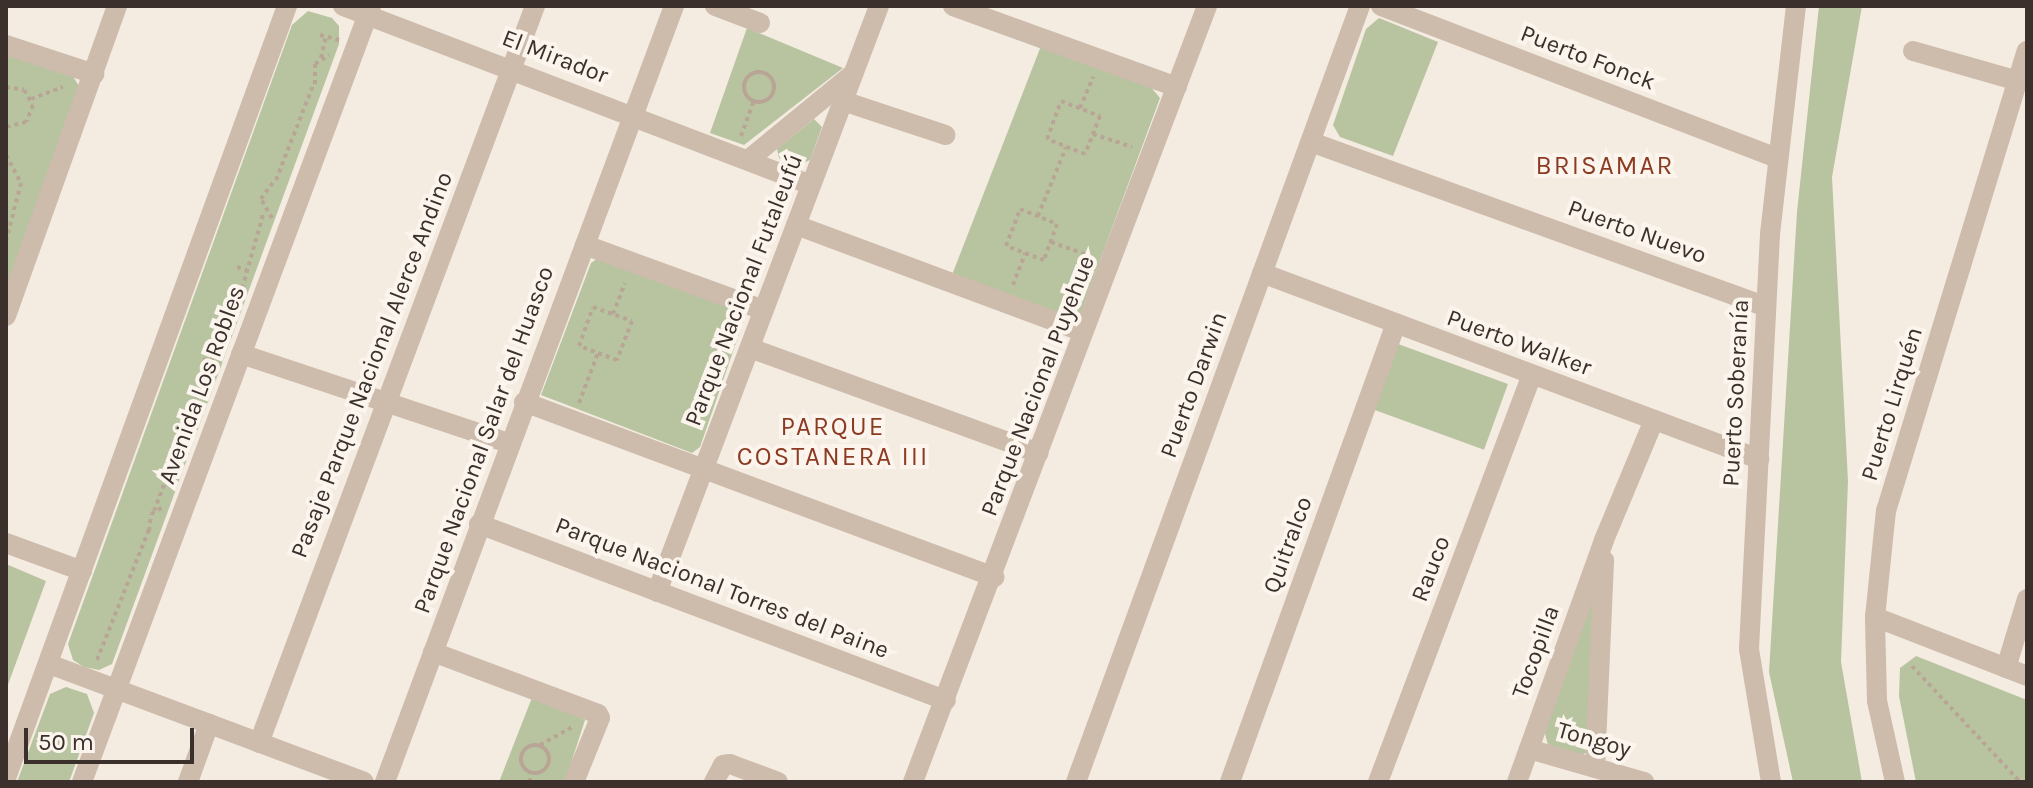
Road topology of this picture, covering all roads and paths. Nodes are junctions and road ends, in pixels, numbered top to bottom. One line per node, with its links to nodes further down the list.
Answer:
1 (117, 6): 22 (street)
2 (287, 6): 84 (street, Avenida Los Robles)
3 (343, 6): 13 (street, El Mirador)
4 (535, 6): 21 (street, Pasaje Parque Nacional Alerce Andino)
5 (674, 6): 30 (street, Parque Nacional Salar del Huasco)
6 (715, 6): 14 (street)
7 (879, 6): 23 (street, Parque Nacional Futaleufú)
8 (953, 6): 19 (street)
9 (1207, 6): 26 (street, Parque Nacional Puyehue)
10 (1360, 6): 35 (street, Puerto Darwin)
11 (1381, 6): 40 (street, Puerto Fonck)
12 (1791, 8): 40 (street, Puerto Soberanía)
13 (369, 10): 21 (street, El Mirador); 67 (street, Avenida Los Robles)
14 (760, 23)
15 (327, 36): 18 (path)
16 (6, 45): 22 (street)
17 (1913, 51): 20 (street)
18 (321, 58)
19 (1100, 61): 26 (street); 29 (path)
20 (2024, 65): 88 (street, Puerto Lirquén)
21 (512, 68): 30 (street, El Mirador); 70 (street, Pasaje Parque Nacional Alerce Andino)
22 (94, 74): 61 (street)
23 (853, 74): 28 (street, Parque Nacional Futaleufú); 39 (street)
24 (314, 83): 41 (path)
25 (6, 87): 31 (path)
26 (1177, 87): 38 (street, Parque Nacional Puyehue)
27 (754, 101): 27 (path); 39 (path)
28 (843, 101): 33 (street); 42 (street, Parque Nacional Futaleufú)
29 (1080, 108): 32 (path); 36 (path)
30 (633, 116): 39 (street, El Mirador); 48 (street, Parque Nacional Salar del Huasco)
31 (7, 127): 34 (path)
32 (1093, 134): 36 (path); 38 (path)
33 (945, 135)
34 (6, 138)
35 (1311, 142): 55 (street, Puerto Darwin); 58 (street, Puerto Nuevo)
36 (1066, 147): 44 (path)
37 (6, 155): 46 (path)
38 (1153, 155): 51 (street, Parque Nacional Puyehue)
39 (741, 157): 42 (street, El Mirador)
40 (1777, 158): 58 (street, Puerto Soberanía)
41 (276, 180)
42 (811, 185): 45 (street, Parque Nacional Futaleufú)
43 (264, 211): 53 (path)
44 (1038, 216): 47 (path); 49 (path)
45 (796, 225): 57 (street); 59 (street, Parque Nacional Futaleufú)
46 (6, 241)
47 (1051, 242): 49 (path); 51 (path)
48 (585, 245): 50 (street); 69 (street, Parque Nacional Salar del Huasco)
49 (1025, 253): 57 (path)
50 (633, 262): 59 (street); 60 (path)
51 (1112, 263): 64 (street, Parque Nacional Puyehue)
52 (237, 267): 53 (path)
53 (246, 270): 54 (path); 56 (path)
54 (253, 272)
55 (1262, 273): 63 (street, Puerto Walker); 114 (street, Puerto Darwin)
56 (240, 297)
57 (1007, 304): 64 (street)
58 (1766, 307): 77 (street, Puerto Soberanía)
59 (764, 310): 65 (street, Parque Nacional Futaleufú)
60 (613, 314): 66 (path); 66 (path)
61 (6, 316)
62 (227, 322): 71 (path)
63 (1395, 325): 68 (street, Puerto Walker); 115 (street, Quitralco)
64 (1083, 332): 76 (street, Parque Nacional Puyehue)
65 (750, 348): 76 (street); 78 (street, Parque Nacional Futaleufú)
66 (598, 353): 72 (path)
67 (241, 354): 70 (street); 95 (street, Avenida Los Robles)
68 (1532, 375): 73 (street, Puerto Walker); 116 (street, Rauco)
69 (524, 402): 72 (street); 75 (street, Parque Nacional Salar del Huasco)
70 (383, 403): 75 (street); 99 (street, Pasaje Parque Nacional Alerce Andino)
71 (190, 413)
72 (572, 420): 78 (street)
73 (1654, 420): 77 (street, Puerto Walker); 82 (street, Tocopilla)
74 (180, 443): 79 (path)
75 (508, 443): 80 (street, Parque Nacional Salar del Huasco)
76 (1038, 453): 85 (street, Parque Nacional Puyehue)
77 (1759, 459): 119 (street, Puerto Soberanía)
78 (705, 466): 85 (street); 86 (street, Parque Nacional Futaleufú)
79 (154, 511)
80 (479, 524): 86 (street, Parque Nacional Torres del Paine); 89 (street, Parque Nacional Salar del Huasco)
81 (149, 529): 94 (path)
82 (1604, 540): 101 (street, Tocopilla); 102 (street, Tocopilla)
83 (6, 543): 84 (street)
84 (82, 571): 90 (street, Avenida Los Robles)
85 (994, 577): 96 (street, Parque Nacional Puyehue)
86 (657, 592): 96 (street, Parque Nacional Torres del Paine)
87 (2027, 599): 92 (street)
88 (1875, 617): 92 (street); 120 (street, Puerto Lirquén)
89 (433, 652): 98 (street); 108 (street, Parque Nacional Salar del Huasco)
90 (49, 664): 94 (street); 104 (street, Avenida Los Robles)
91 (1912, 666): 121 (path)
92 (2006, 668): 93 (street)
93 (2027, 676)
94 (89, 680): 95 (street)
95 (117, 690): 97 (street); 105 (street, Avenida Los Robles)
96 (946, 700): 113 (street, Parque Nacional Puyehue)
97 (209, 724): 99 (street); 106 (street)
98 (598, 724): 100 (path); 110 (street)
99 (259, 743): 107 (street)
100 (540, 745): 103 (path); 103 (path)
101 (1529, 749): 102 (street, Tongoy); 117 (street, Tocopilla)
102 (1595, 768): 118 (street, Tongoy)
103 (530, 772): 109 (path)
104 (6, 778)
105 (82, 782)
106 (188, 782)
107 (364, 782)
108 (385, 782)
109 (530, 782)
110 (574, 782)
111 (714, 782): 112 (street)
112 (778, 782)
113 (913, 782)
114 (1076, 782)
115 (1230, 782)
116 (1378, 782)
117 (1517, 782)
118 (1644, 782)
119 (1771, 782)
120 (1895, 782)
121 (2020, 782)

